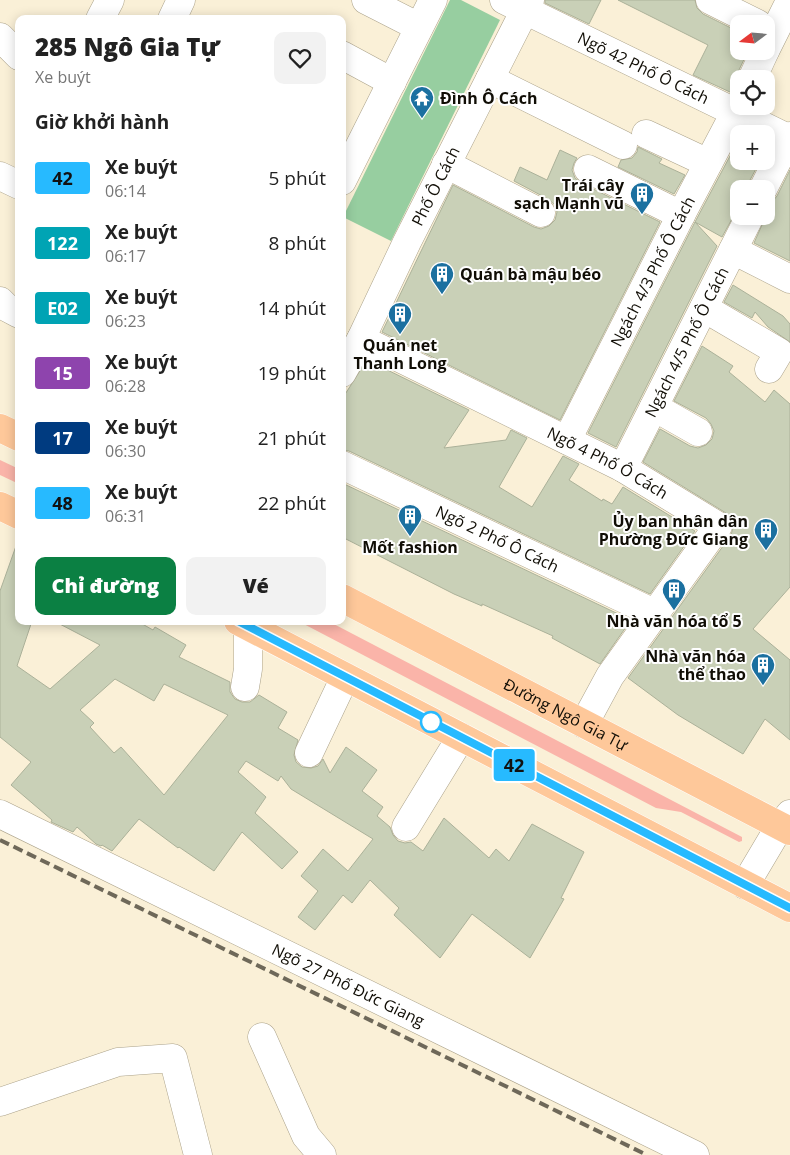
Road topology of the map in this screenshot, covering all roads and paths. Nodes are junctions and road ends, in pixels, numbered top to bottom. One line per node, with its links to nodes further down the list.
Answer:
1 (110, 0): 8 (street)
2 (181, 0): 9 (street)
3 (366, 0): 12 (street)
4 (432, 0): 12 (street)
5 (710, 0): 10 (street)
6 (790, 1): 11 (street)
7 (520, 3): 16 (street, Phố Ô Cách); 18 (street, Ngõ 42 Phố Ô Cách)
8 (102, 15)
9 (174, 15)
10 (733, 15)
11 (775, 24)
12 (419, 27): 17 (street)
13 (0, 37): 14 (street)
14 (15, 52)
15 (346, 58): 17 (street)
16 (490, 79): 22 (street); 23 (street, Phố Ô Cách)
17 (392, 82): 25 (street)
18 (730, 106)
19 (734, 115): 22 (street, Ngách 4/3 Phố Ô Cách)
20 (748, 115): 21 (street, Ngõ 42 Phố Ô Cách)
21 (790, 138): 27 (street)
22 (708, 163): 30 (street, Ngách 4/3 Phố Ô Cách)
23 (446, 164): 29 (street); 37 (street, Phố Ô Cách)
24 (588, 169): 30 (street)
25 (346, 172)
26 (0, 176): 28 (street)
27 (769, 180)
28 (15, 183)
29 (541, 214)
30 (681, 214): 43 (street, Ngách 4/3 Phố Ô Cách)
31 (746, 225): 32 (street, Ngách 4/5 Phố Ô Cách)
32 (733, 250): 33 (street); 35 (street, Ngách 4/5 Phố Ô Cách)
33 (790, 279)
34 (0, 301): 36 (street)
35 (704, 308): 38 (street); 39 (street, Ngách 4/5 Phố Ô Cách)
36 (15, 312)
37 (350, 352): 43 (street, Ngõ 4 Phố Ô Cách)
38 (769, 369)
39 (654, 407): 41 (street); 45 (street, Ngách 4/5 Phố Ô Cách)
40 (0, 428): 42 (main road)
41 (698, 432)
42 (15, 435)
43 (567, 440): 45 (street, Ngõ 4 Phố Ô Cách)
44 (346, 467): 49 (street, Ngõ 2 Phố Ô Cách)
45 (623, 468): 49 (street, Ngõ 4 Phố Ô Cách)
46 (0, 506): 47 (main road)
47 (15, 513)
48 (346, 600): 54 (main road, Đường Ngô Gia Tự)
49 (654, 613): 54 (street, Ngõ 4 Phố Ô Cách)
50 (243, 625): 53 (street)
51 (245, 625): 52 (main road)
52 (345, 677): 55 (main road); 56 (street)
53 (245, 687)
54 (584, 724): 58 (main road, Đường Ngô Gia Tự)
55 (461, 737): 59 (street); 60 (main road)
56 (309, 753)
57 (0, 814): 66 (street, Ngõ 27 Phố Đức Giang)
58 (787, 824): 60 (street)
59 (406, 827)
60 (745, 885): 61 (main road)
61 (790, 908)
62 (262, 1037): 65 (street)
63 (0, 1102): 64 (street)
64 (198, 1155)
65 (322, 1155)
66 (695, 1155)

